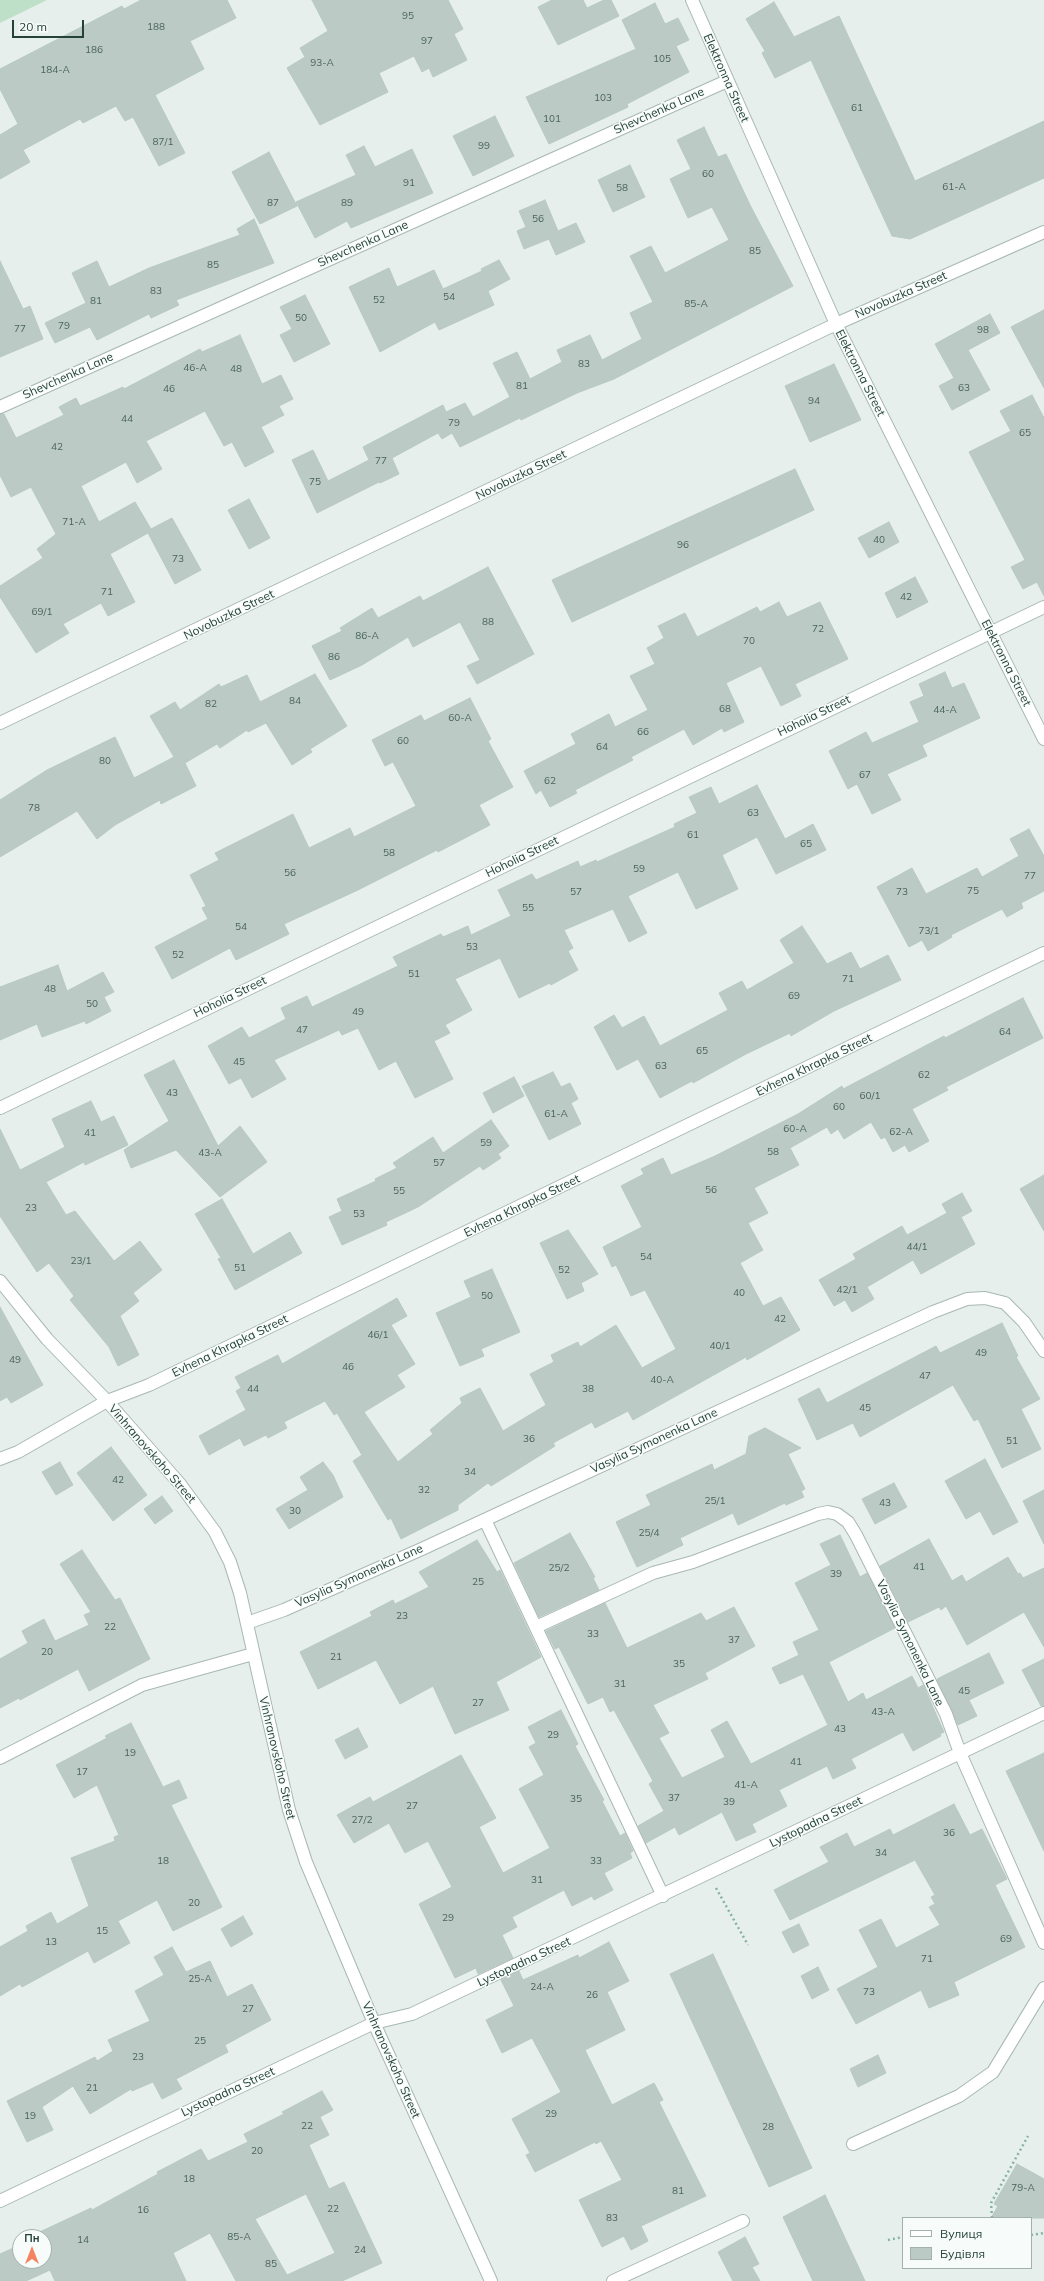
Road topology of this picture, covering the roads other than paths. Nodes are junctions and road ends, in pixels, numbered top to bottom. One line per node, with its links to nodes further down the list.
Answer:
1 (692, 0): 2 (street, Elektronna Street)
2 (727, 81): 4 (street, Elektronna Street); 5 (street, Shevchenka Lane)
3 (1044, 232): 4 (street, Novobuzka Street)
4 (836, 324): 7 (street, Elektronna Street); 8 (street, Novobuzka Street)
5 (0, 407)
6 (1044, 607): 7 (street, Hoholia Street)
7 (990, 631): 9 (street, Elektronna Street); 11 (street, Hoholia Street)
8 (0, 723)
9 (1044, 739)
10 (1044, 953): 14 (street, Evhena Khrapka Street)
11 (0, 1108)
12 (0, 1281): 14 (street, Vinhranovskoho Street)
13 (1044, 1352): 16 (street, Vasylia Symonenka Lane)
14 (107, 1401): 15 (street, Evhena Khrapka Street); 17 (street, Vinhranovskoho Street)
15 (0, 1459)
16 (485, 1520): 17 (street, Vasylia Symonenka Lane); 18 (street)
17 (247, 1623): 19 (street, Vinhranovskoho Street)
18 (536, 1627): 21 (street, Vasylia Symonenka Lane); 23 (street)
19 (253, 1654): 22 (street); 26 (street, Vinhranovskoho Street)
20 (1044, 1713): 21 (street, Lystopadna Street)
21 (960, 1753): 23 (street, Lystopadna Street); 24 (street, Vasylia Symonenka Lane)
22 (0, 1758)
23 (663, 1896): 26 (street, Lystopadna Street)
24 (1044, 1943)
25 (1044, 1988): 27 (street)
26 (374, 2023): 28 (street, Lystopadna Street); 30 (street, Vinhranovskoho Street)
27 (853, 2144)
28 (0, 2201)
29 (743, 2221): 31 (street)
30 (491, 2281)
31 (613, 2281)

